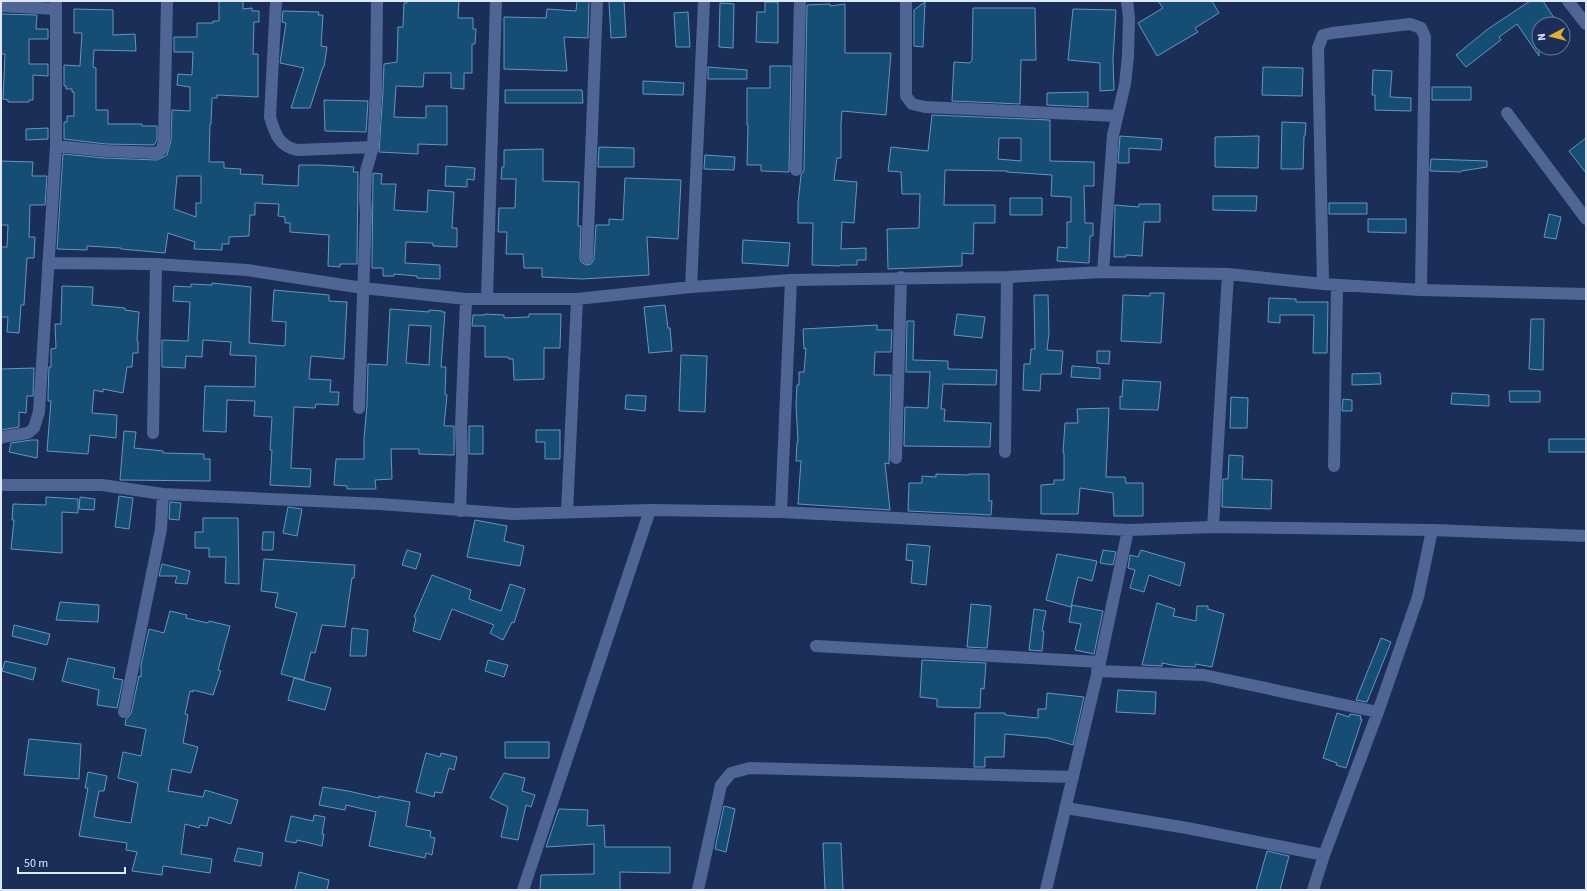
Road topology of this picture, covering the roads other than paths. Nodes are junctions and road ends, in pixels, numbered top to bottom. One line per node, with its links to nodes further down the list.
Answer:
1 (167, 1): 16 (street)
2 (276, 1): 17 (street)
3 (377, 1): 17 (street)
4 (496, 1): 34 (street)
5 (597, 1): 20 (street)
6 (704, 1): 30 (street)
7 (800, 1): 18 (street)
8 (906, 1): 15 (street)
9 (1127, 1): 15 (street)
10 (1568, 1): 13 (street)
11 (56, 5): 12 (street); 16 (street)
12 (1, 6)
13 (1586, 24)
14 (1507, 113): 19 (street)
15 (1117, 116): 23 (street)
16 (56, 146): 21 (street)
17 (373, 148): 31 (street)
18 (796, 170)
19 (1586, 219)
20 (587, 258)
21 (48, 263): 22 (street); 39 (street)
22 (156, 264): 31 (street); 38 (street)
23 (1104, 272): 24 (street); 26 (street)
24 (1228, 274): 28 (street); 49 (street)
25 (901, 277): 26 (street); 27 (street); 41 (street)
26 (1007, 277): 40 (street)
27 (792, 280): 30 (street); 48 (street)
28 (1323, 284): 29 (street); 32 (street)
29 (1337, 285): 32 (street); 42 (street)
30 (691, 287): 36 (street)
31 (363, 288): 35 (street); 37 (street)
32 (1422, 290): 33 (street)
33 (1586, 294)
34 (487, 298): 35 (street); 36 (street)
35 (466, 299): 46 (street)
36 (577, 299): 47 (street)
37 (359, 408)
38 (153, 433)
39 (2, 437)
40 (1005, 452)
41 (896, 458)
42 (1334, 466)
43 (1, 485): 44 (street)
44 (163, 494): 46 (street); 55 (street)
45 (650, 510): 47 (street); 48 (street); 60 (street)
46 (460, 511): 47 (street)
47 (567, 512)
48 (781, 512): 50 (street)
49 (1213, 527): 50 (street); 51 (street)
50 (1128, 530): 54 (street)
51 (1432, 530): 52 (street); 56 (street)
52 (1586, 536)
53 (816, 646): 54 (street)
54 (1098, 666): 56 (street); 57 (street)
55 (124, 712)
56 (1378, 712): 59 (street)
57 (1073, 777): 58 (street); 61 (street)
58 (1066, 808): 59 (street); 62 (street)
59 (1324, 855): 63 (street)
60 (523, 890)
61 (698, 890)
62 (1046, 890)
63 (1313, 890)

